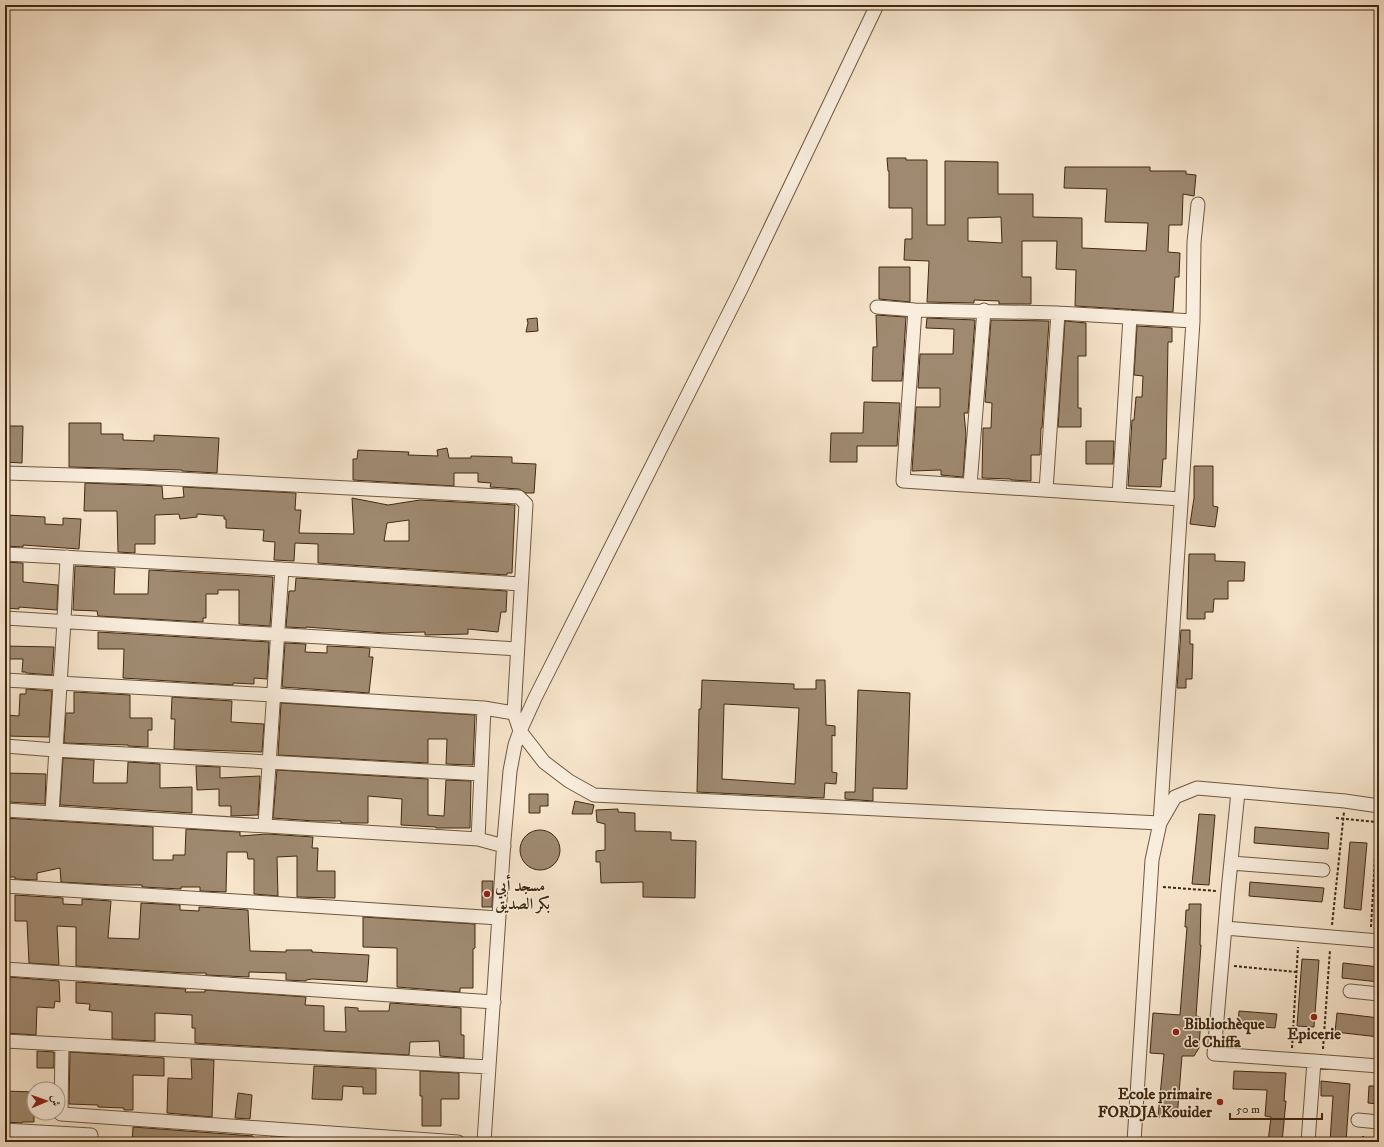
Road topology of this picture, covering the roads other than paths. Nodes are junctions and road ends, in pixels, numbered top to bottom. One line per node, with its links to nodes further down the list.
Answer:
1 (877, 5): 27 (street)
2 (1198, 204): 8 (street)
3 (877, 308): 4 (street)
4 (915, 310): 5 (street); 10 (street)
5 (984, 310): 6 (street); 10 (street)
6 (1058, 312): 7 (street); 11 (street)
7 (1130, 317): 8 (street); 12 (street)
8 (1193, 321): 13 (street)
9 (5, 473): 17 (street)
10 (970, 485): 11 (street)
11 (1046, 490): 12 (street)
12 (1119, 495): 13 (street)
13 (1181, 499): 36 (street)
14 (5, 554): 15 (street)
15 (67, 557): 16 (street); 19 (street)
16 (282, 569): 17 (street); 20 (street)
17 (521, 584): 21 (street)
18 (5, 618): 19 (street)
19 (64, 621): 20 (street); 23 (street)
20 (278, 634): 21 (street); 24 (street)
21 (517, 649): 26 (street)
22 (5, 680): 23 (street)
23 (60, 684): 24 (street); 29 (street)
24 (274, 695): 25 (street); 30 (street)
25 (484, 708): 26 (street); 31 (street)
26 (514, 713): 27 (street)
27 (520, 731): 36 (street); 39 (street)
28 (5, 746): 29 (street)
29 (55, 750): 30 (street); 35 (street)
30 (269, 762): 31 (street); 37 (street)
31 (481, 774): 38 (street)
32 (1238, 792): 33 (street); 36 (street); 40 (street)
33 (1379, 806)
34 (5, 810): 35 (street)
35 (52, 813): 37 (street)
36 (1160, 823): 60 (street)
37 (265, 825): 38 (street)
38 (478, 839): 39 (street)
39 (504, 846): 43 (street)
40 (1231, 863): 41 (street); 44 (street)
41 (1323, 870)
42 (5, 886): 43 (street)
43 (499, 918): 49 (street)
44 (1225, 928): 45 (street); 52 (street)
45 (1375, 940)
46 (5, 969): 49 (street)
47 (1350, 991): 48 (street)
48 (1379, 994)
49 (494, 1002): 54 (street)
50 (5, 1040): 51 (street)
51 (62, 1044): 54 (street); 55 (street)
52 (1318, 1061): 53 (street); 63 (street)
53 (1379, 1066)
54 (489, 1067): 62 (street)
55 (92, 1116): 59 (street); 61 (street)
56 (1358, 1120): 57 (street)
57 (1379, 1122)
58 (5, 1130): 59 (street)
59 (90, 1138)
60 (1134, 1141)
61 (458, 1142)
62 (484, 1142)
63 (1308, 1142)

